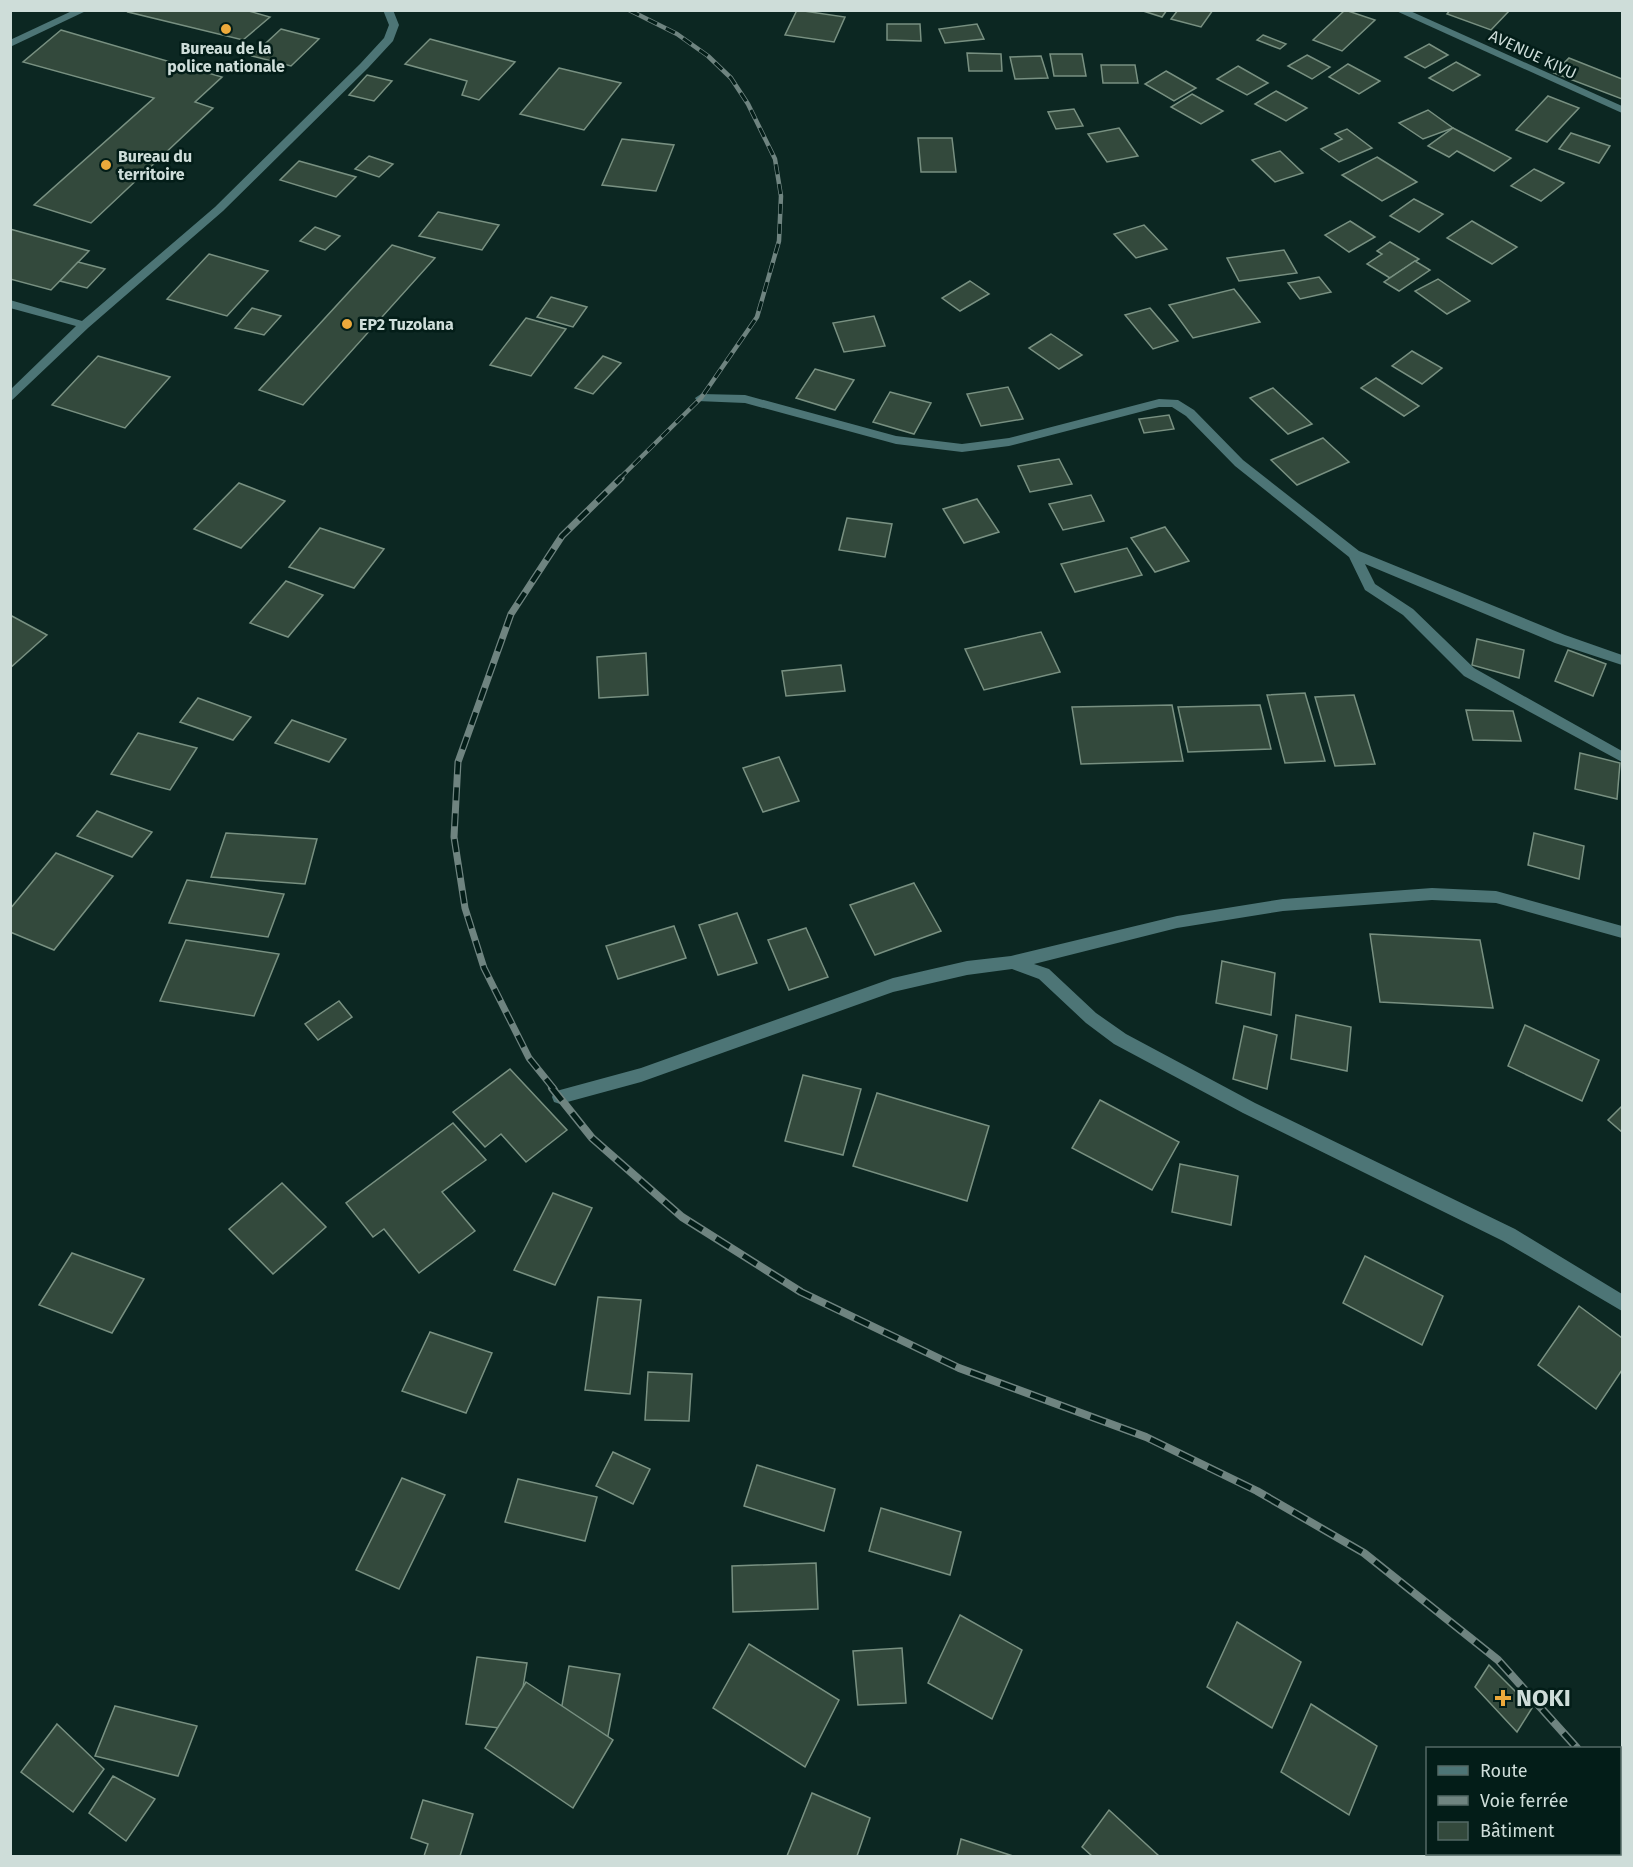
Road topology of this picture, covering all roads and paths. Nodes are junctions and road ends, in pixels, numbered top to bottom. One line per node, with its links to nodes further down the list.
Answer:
1 (83, 10): 4 (street)
2 (388, 10): 7 (street)
3 (1399, 10): 5 (street, AVENUE KIVU)
4 (10, 44)
5 (1623, 110)
6 (10, 304): 7 (street)
7 (84, 325): 8 (street)
8 (10, 398)
9 (701, 398): 10 (street)
10 (1354, 554): 11 (street); 12 (street)
11 (1623, 660)
12 (1623, 757)
13 (1623, 932): 14 (street)
14 (1011, 963): 15 (street); 16 (street)
15 (560, 1097)
16 (1623, 1303)

